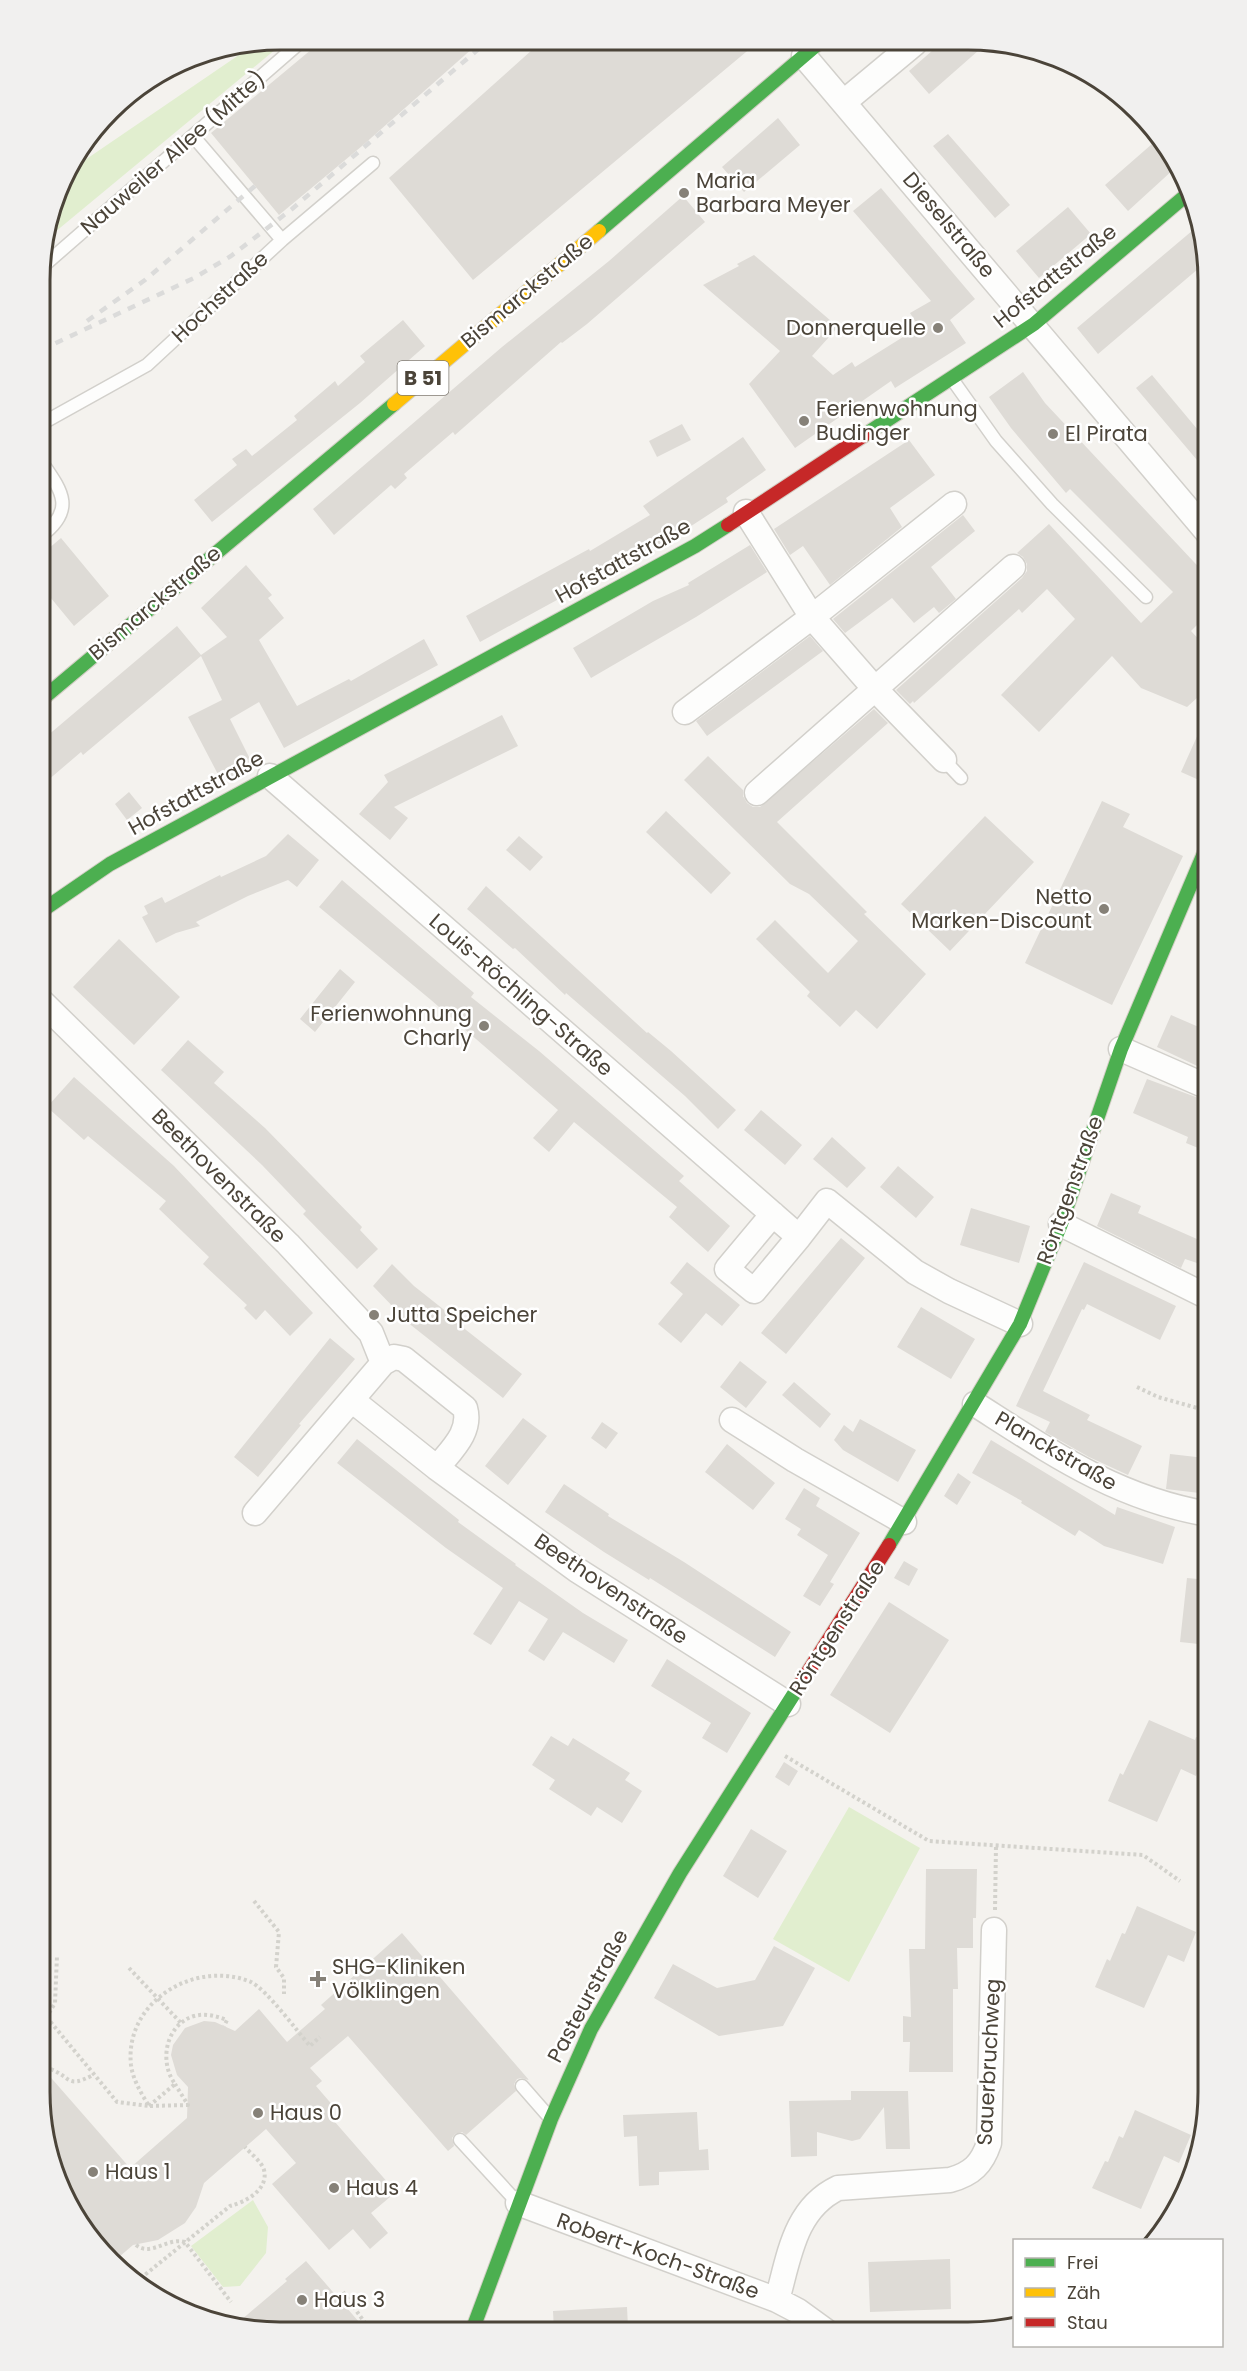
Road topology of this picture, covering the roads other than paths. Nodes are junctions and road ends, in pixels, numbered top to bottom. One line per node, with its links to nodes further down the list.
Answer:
1 (291, 50): 6 (lane, Nauweiler Allee (Mitte))
2 (811, 50): 23 (street, Bismarckstraße / B 51)
3 (813, 50): 5 (street, Dieselstraße)
4 (907, 50): 5 (street)
5 (844, 102): 11 (street, Dieselstraße)
6 (193, 136): 9 (lane, Hochstraße); 10 (lane, Nauweiler Allee (Mitte))
7 (373, 163): 9 (lane)
8 (1183, 198): 11 (street, Hofstattstraße)
9 (282, 240): 13 (lane, Hochstraße)
10 (50, 260)
11 (1034, 324): 12 (street, Hofstattstraße); 17 (street, Dieselstraße)
12 (951, 378): 16 (street, Hofstattstraße); 20 (lane)
13 (50, 419)
14 (50, 474): 18 (lane)
15 (954, 504): 21 (street)
16 (746, 512): 21 (street); 26 (street, Hofstattstraße)
17 (1198, 521)
18 (50, 529)
19 (1013, 567): 22 (street)
20 (1146, 597)
21 (812, 617): 22 (street); 24 (street)
22 (875, 689): 25 (street); 28 (street)
23 (50, 692)
24 (685, 712)
25 (944, 760): 27 (lane)
26 (270, 776): 30 (street, Hofstattstraße); 34 (street, Louis-Röchling-Straße)
27 (961, 778)
28 (757, 793)
29 (1198, 882): 32 (street, Röntgenstraße)
30 (50, 905)
31 (50, 1010): 39 (street, Beethovenstraße)
32 (1121, 1049): 33 (street); 35 (street, Röntgenstraße)
33 (1198, 1083)
34 (773, 1214): 36 (street, Louis-Röchling-Straße); 36 (street)
35 (1061, 1224): 37 (street); 38 (street, Röntgenstraße)
36 (799, 1237): 38 (street)
37 (1198, 1292)
38 (1020, 1324): 41 (street, Röntgenstraße)
39 (383, 1363): 40 (street); 43 (street)
40 (353, 1401): 43 (street, Beethovenstraße); 45 (street)
41 (975, 1404): 44 (street, Planckstraße); 46 (street, Röntgenstraße)
42 (732, 1420): 46 (street)
43 (437, 1468): 47 (street, Beethovenstraße)
44 (1198, 1512)
45 (255, 1513)
46 (904, 1522): 47 (street, Röntgenstraße)
47 (788, 1704): 50 (street, Pasteurstraße)
48 (994, 1930): 53 (street, Sauerbruchweg)
49 (522, 2086): 50 (lane)
50 (551, 2119): 52 (street, Pasteurstraße)
51 (460, 2140): 52 (lane)
52 (518, 2204): 53 (street, Robert-Koch-Straße); 54 (street, Pasteurstraße)
53 (777, 2300): 55 (street, Robert-Koch-Straße)
54 (475, 2322)
55 (813, 2322)

